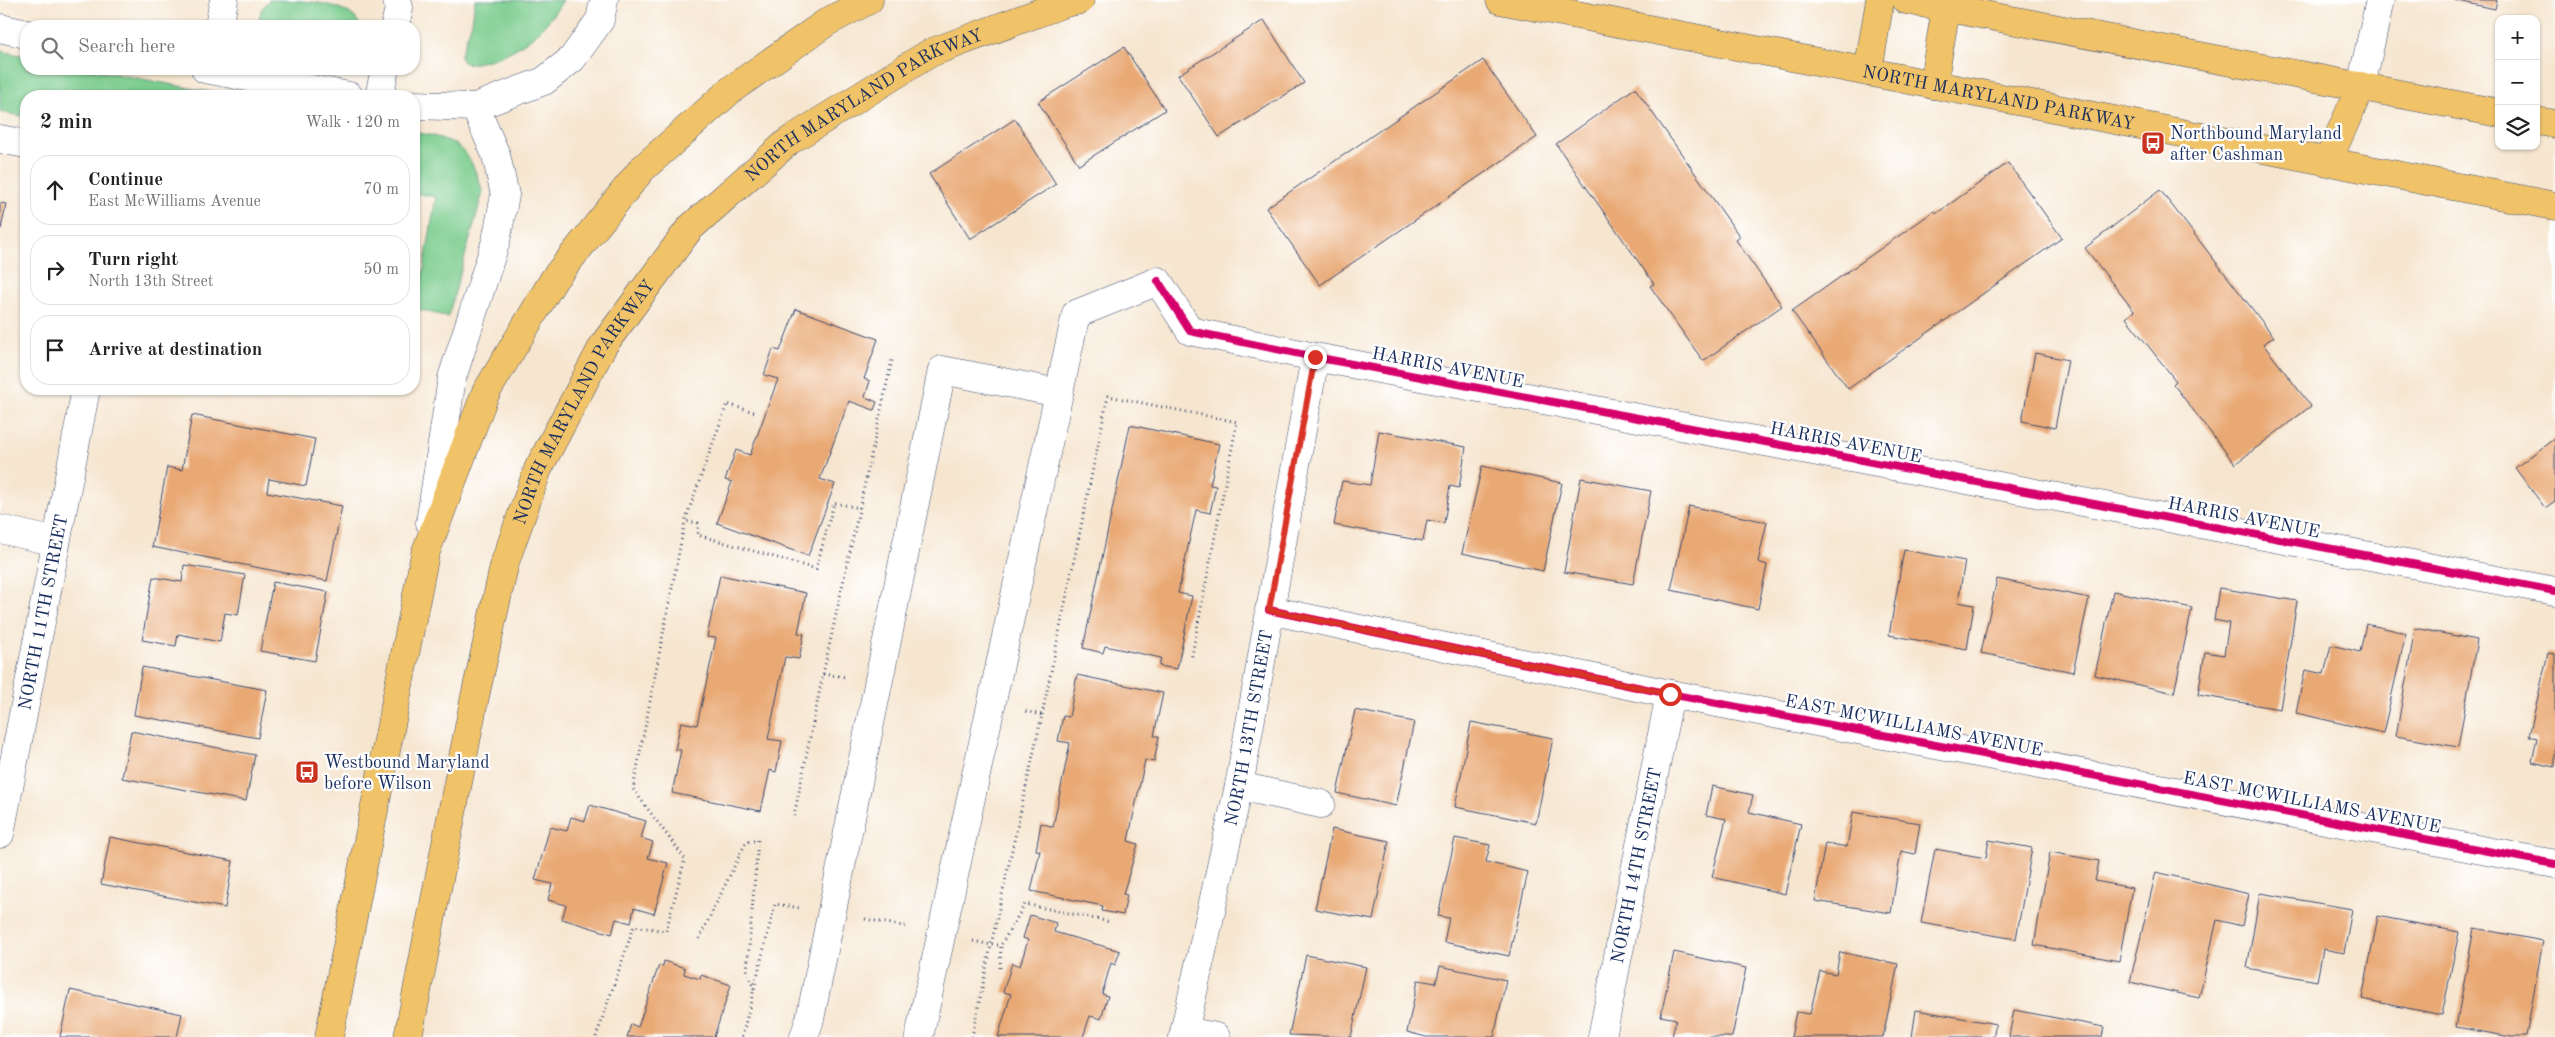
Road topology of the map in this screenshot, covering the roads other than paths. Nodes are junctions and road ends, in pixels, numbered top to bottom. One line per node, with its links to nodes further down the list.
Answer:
1 (224, 0): 11 (street)
2 (397, 0): 12 (street)
3 (604, 0): 23 (street)
4 (869, 0): 36 (main road)
5 (1080, 0): 46 (main road, NORTH MARYLAND PARKWAY)
6 (1500, 0): 15 (main road, NORTH MARYLAND PARKWAY)
7 (1880, 0): 15 (main road)
8 (1906, 0): 10 (main road)
9 (2380, 0): 19 (street)
10 (1947, 4): 18 (main road); 19 (main road)
11 (220, 20)
12 (397, 20)
13 (0, 28): 14 (street)
14 (20, 33)
15 (1868, 72): 18 (main road, NORTH MARYLAND PARKWAY)
16 (239, 75): 20 (street)
17 (384, 75): 21 (street)
18 (1933, 85): 29 (main road, NORTH MARYLAND PARKWAY)
19 (2361, 86): 24 (main road); 29 (main road)
20 (318, 90)
21 (380, 90)
22 (420, 105): 23 (street)
23 (475, 107): 36 (street)
24 (2495, 112)
25 (2540, 122): 26 (main road)
26 (2555, 124)
27 (0, 139): 28 (street)
28 (20, 143)
29 (2328, 163): 30 (main road, NORTH MARYLAND PARKWAY)
30 (2555, 206)
31 (1315, 357): 32 (street, HARRIS AVENUE); 37 (street, HARRIS AVENUE); 38 (street, NORTH 13TH STREET)
32 (1059, 393): 47 (street); 48 (street)
33 (85, 395): 35 (street, NORTH 11TH STREET)
34 (0, 529): 35 (street)
35 (56, 542): 42 (street, NORTH 11TH STREET)
36 (425, 554): 45 (main road)
37 (2555, 591)
38 (1269, 610): 39 (street, EAST MCWILLIAMS AVENUE); 40 (street, NORTH 13TH STREET)
39 (1670, 694): 43 (street, EAST MCWILLIAMS AVENUE); 50 (street, NORTH 14TH STREET)
40 (1240, 786): 41 (street); 44 (street, NORTH 13TH STREET)
41 (1321, 804)
42 (0, 834)
43 (2555, 864)
44 (1184, 1034): 49 (street)
45 (329, 1037)
46 (408, 1037)
47 (804, 1037)
48 (919, 1037)
49 (1216, 1037)
50 (1602, 1037)

